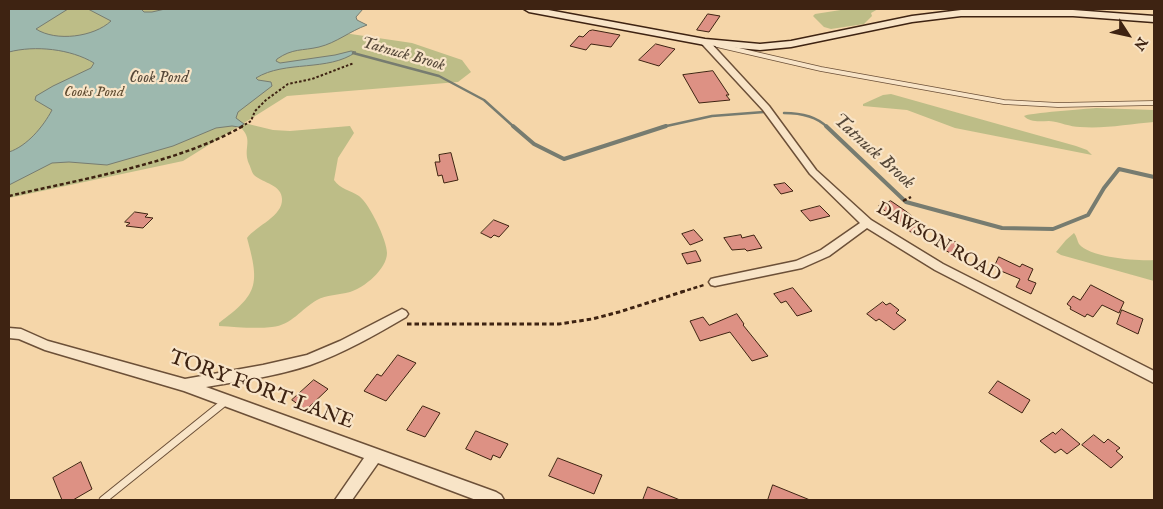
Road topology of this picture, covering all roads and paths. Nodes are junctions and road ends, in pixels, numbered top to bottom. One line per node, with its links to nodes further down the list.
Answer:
1 (529, 9): 3 (street)
2 (1154, 19): 3 (street)
3 (705, 42): 5 (lane); 9 (street, DAWSON ROAD)
4 (354, 63): 6 (path)
5 (1154, 104)
6 (9, 196)
7 (911, 198): 8 (path)
8 (903, 201)
9 (867, 223): 10 (street); 13 (street, DAWSON ROAD)
10 (715, 282): 11 (path)
11 (402, 319): 14 (street)
12 (9, 332): 14 (street, TORY FORT LANE)
13 (1154, 377)
14 (185, 385): 15 (street, TORY FORT LANE)
15 (228, 400): 16 (street, TORY FORT LANE); 17 (lane)
16 (375, 455): 18 (street); 19 (street, TORY FORT LANE)
17 (103, 500)
18 (343, 500)
19 (496, 500)

